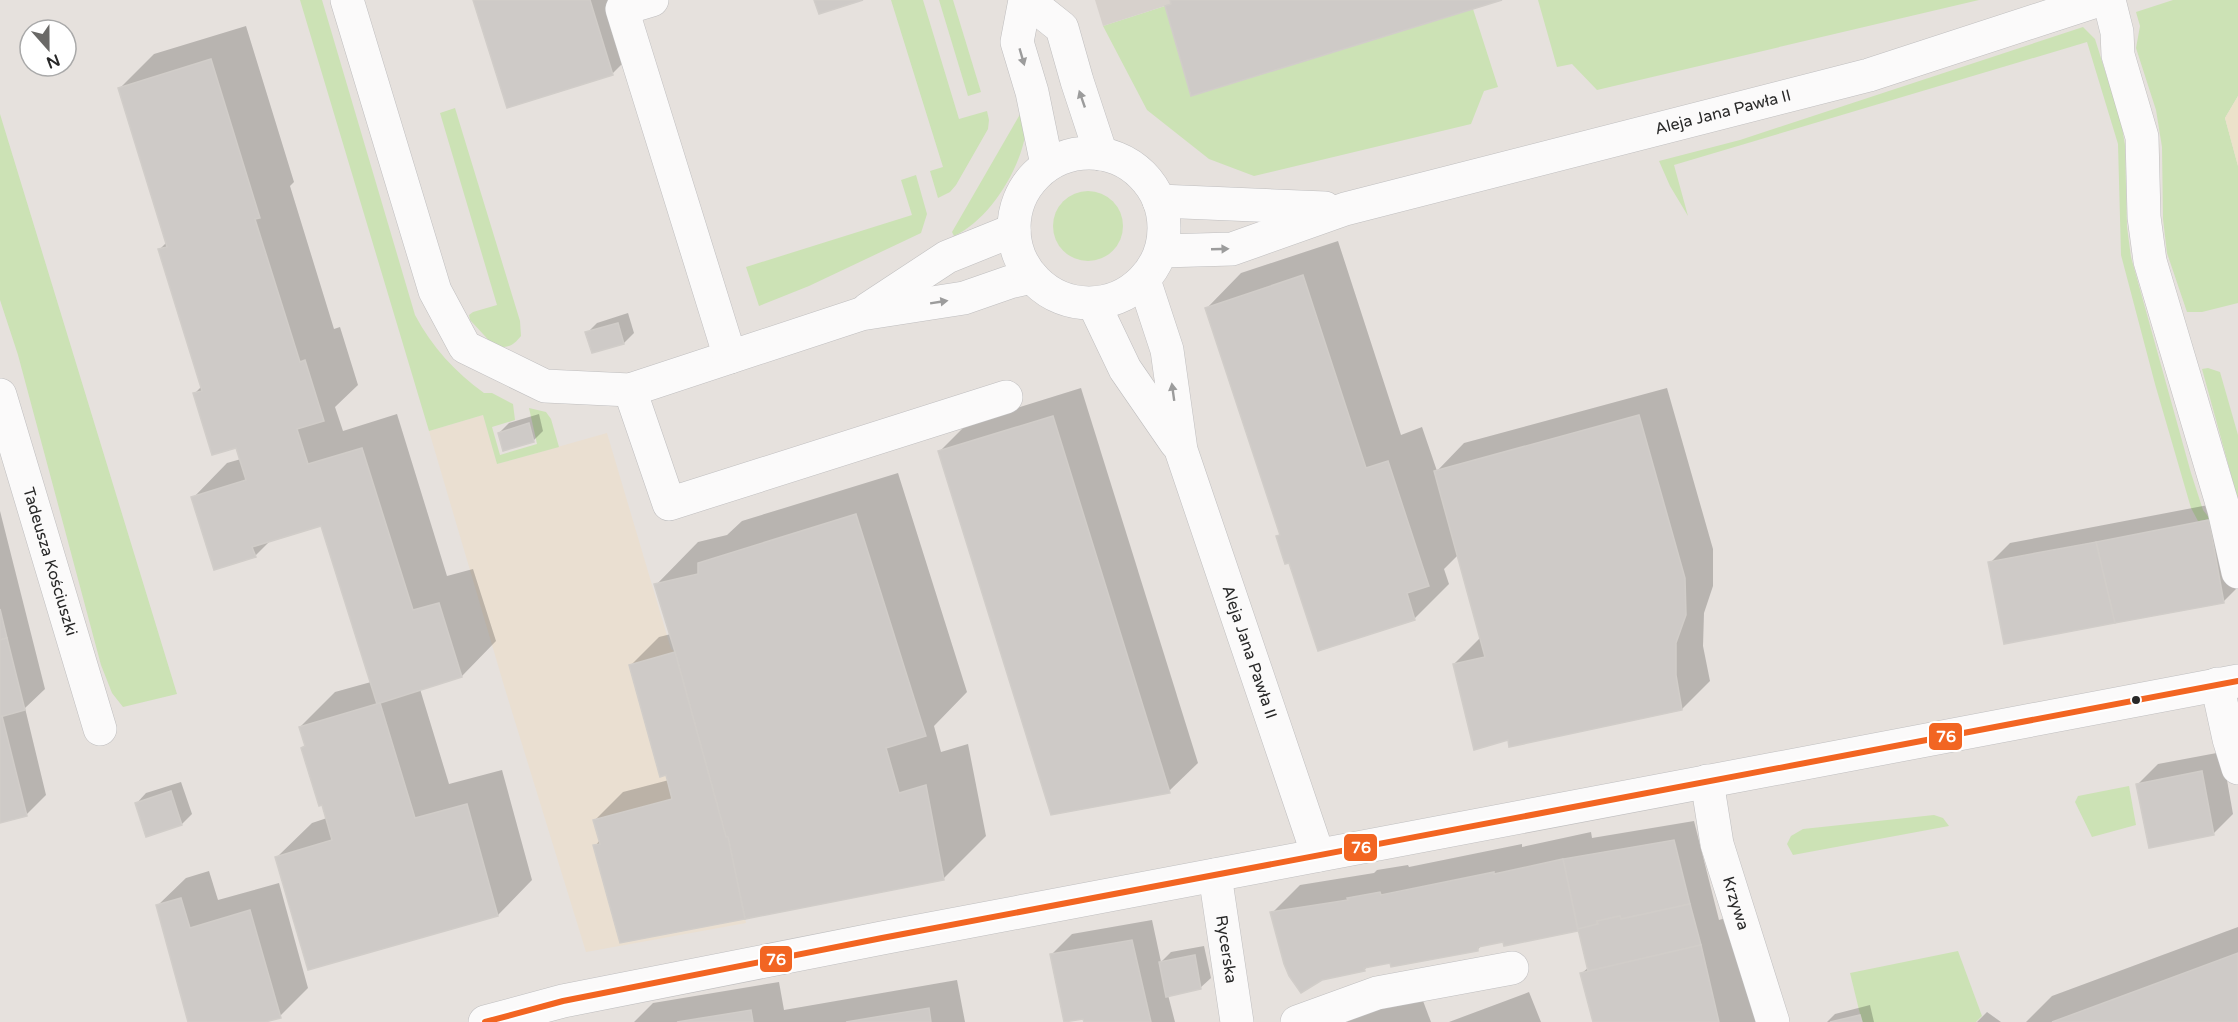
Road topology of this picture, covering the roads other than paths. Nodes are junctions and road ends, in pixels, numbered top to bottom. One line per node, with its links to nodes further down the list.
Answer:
1 (347, 0): 17 (street)
2 (652, 0): 16 (street)
3 (1026, 0): 6 (street, one-way to 3); 7 (street, one-way to 7)
4 (2098, 0): 9 (street, Aleja Jana Pawła II)
5 (2109, 0): 21 (street)
6 (1101, 154): 7 (street); 8 (street)
7 (1047, 165): 10 (street)
8 (1160, 201): 9 (street, Aleja Jana Pawła II); 11 (street)
9 (1345, 209): 11 (street, Aleja Jana Pawła II, one-way to 9)
10 (1014, 230): 12 (street); 15 (street)
11 (1162, 250): 13 (street)
12 (1032, 277): 14 (street); 15 (street, one-way to 12)
13 (1144, 280): 14 (street); 20 (street, Aleja Jana Pawła II, one-way to 13)
14 (1094, 304): 20 (street, Aleja Jana Pawła II)
15 (861, 314): 16 (street)
16 (730, 357): 17 (street)
17 (630, 390): 19 (street)
18 (0, 395): 23 (street, Tadeusza Kościuszki)
19 (1006, 397)
20 (1181, 450): 26 (street, Aleja Jana Pawła II)
21 (2238, 572)
22 (2227, 682): 24 (street); 25 (street)
23 (100, 729)
24 (2238, 768)
25 (1707, 782): 26 (street); 33 (street, Krzywa)
26 (1318, 855): 27 (street)
27 (1215, 875): 29 (street); 31 (street, Rycerska)
28 (1512, 968): 32 (street)
29 (565, 1012): 30 (street)
30 (485, 1022)
31 (1237, 1022)
32 (1297, 1022)
33 (1773, 1022)

